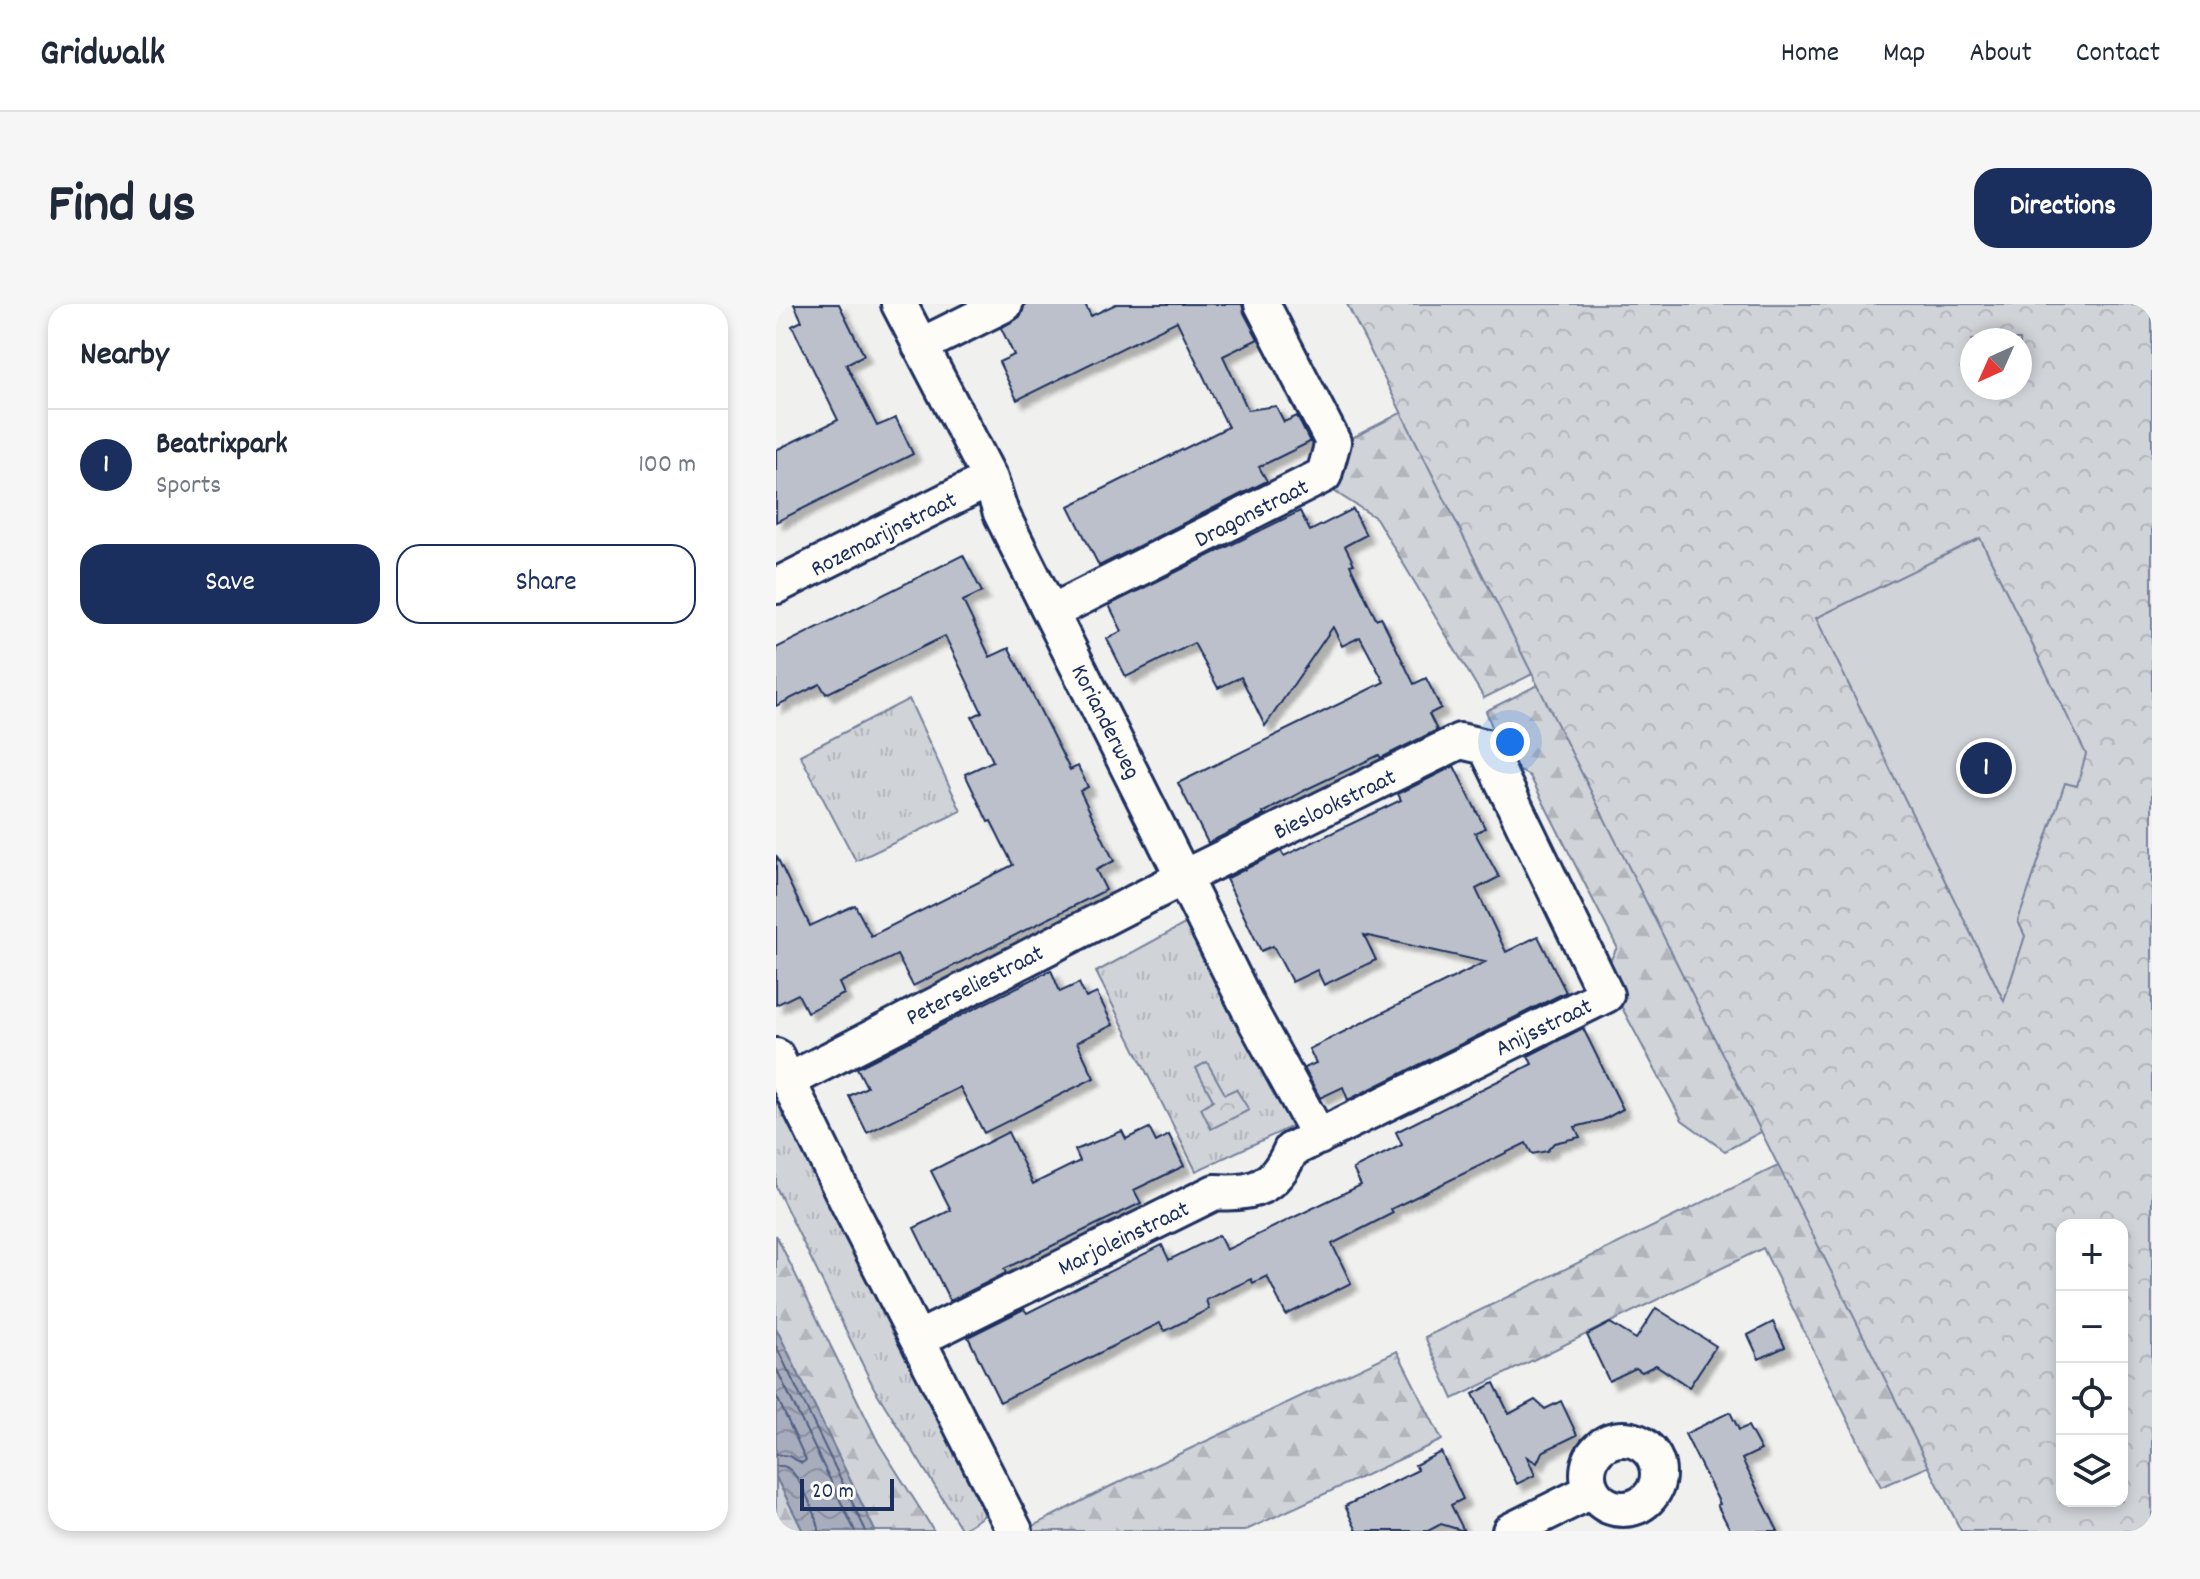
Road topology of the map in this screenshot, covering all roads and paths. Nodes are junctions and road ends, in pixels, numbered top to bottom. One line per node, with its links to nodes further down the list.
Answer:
1 (899, 304): 4 (street, Korianderweg)
2 (1005, 304): 4 (street)
3 (1262, 304): 7 (street, Dragonstraat)
4 (920, 346): 5 (street, Korianderweg)
5 (990, 479): 6 (street, Rozemarijnstraat); 7 (street, Korianderweg)
6 (776, 586)
7 (1052, 612): 9 (street, Korianderweg)
8 (1486, 747): 9 (street, Bieslookstraat); 11 (street, Anijsstraat)
9 (1184, 877): 10 (street, Peterseliestraat); 11 (street, Korianderweg)
10 (782, 1068): 12 (street)
11 (1319, 1137): 12 (street, Marjoleinstraat)
12 (918, 1339): 14 (street)
13 (1591, 1491): 15 (street)
14 (1012, 1526)
15 (1510, 1531)

